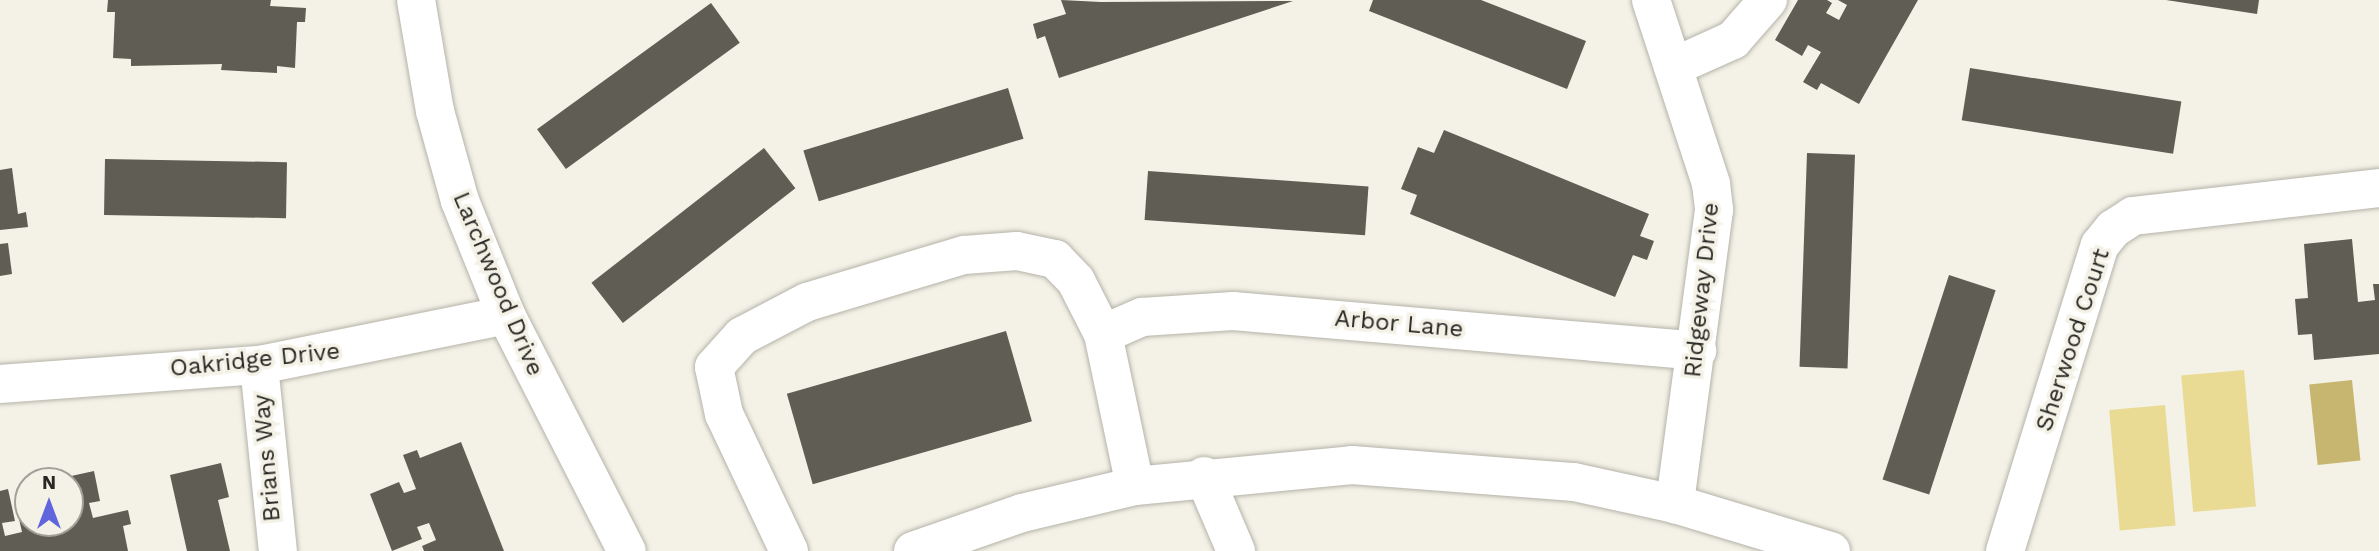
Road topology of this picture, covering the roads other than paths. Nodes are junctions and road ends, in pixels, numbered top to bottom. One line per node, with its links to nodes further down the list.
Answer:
1 (416, 0): 6 (street, Larchwood Drive)
2 (1651, 0): 4 (street, Ridgeway Drive)
3 (1768, 0): 4 (street)
4 (1673, 67): 8 (street, Ridgeway Drive)
5 (2379, 188): 20 (street, Sherwood Court)
6 (506, 315): 9 (street, Oakridge Drive); 15 (street, Larchwood Drive)
7 (1103, 334): 8 (street, Arbor Lane); 12 (street); 16 (street)
8 (1697, 351): 13 (street, Ridgeway Drive)
9 (259, 365): 10 (street, Oakridge Drive); 14 (street, Brians Way)
10 (0, 384)
11 (1204, 476): 12 (street); 13 (street); 18 (street)
12 (1135, 486): 17 (street)
13 (1675, 504): 19 (street)
14 (278, 551)
15 (627, 551)
16 (789, 551)
17 (913, 551)
18 (1236, 551)
19 (1831, 551)
20 (2005, 551)

